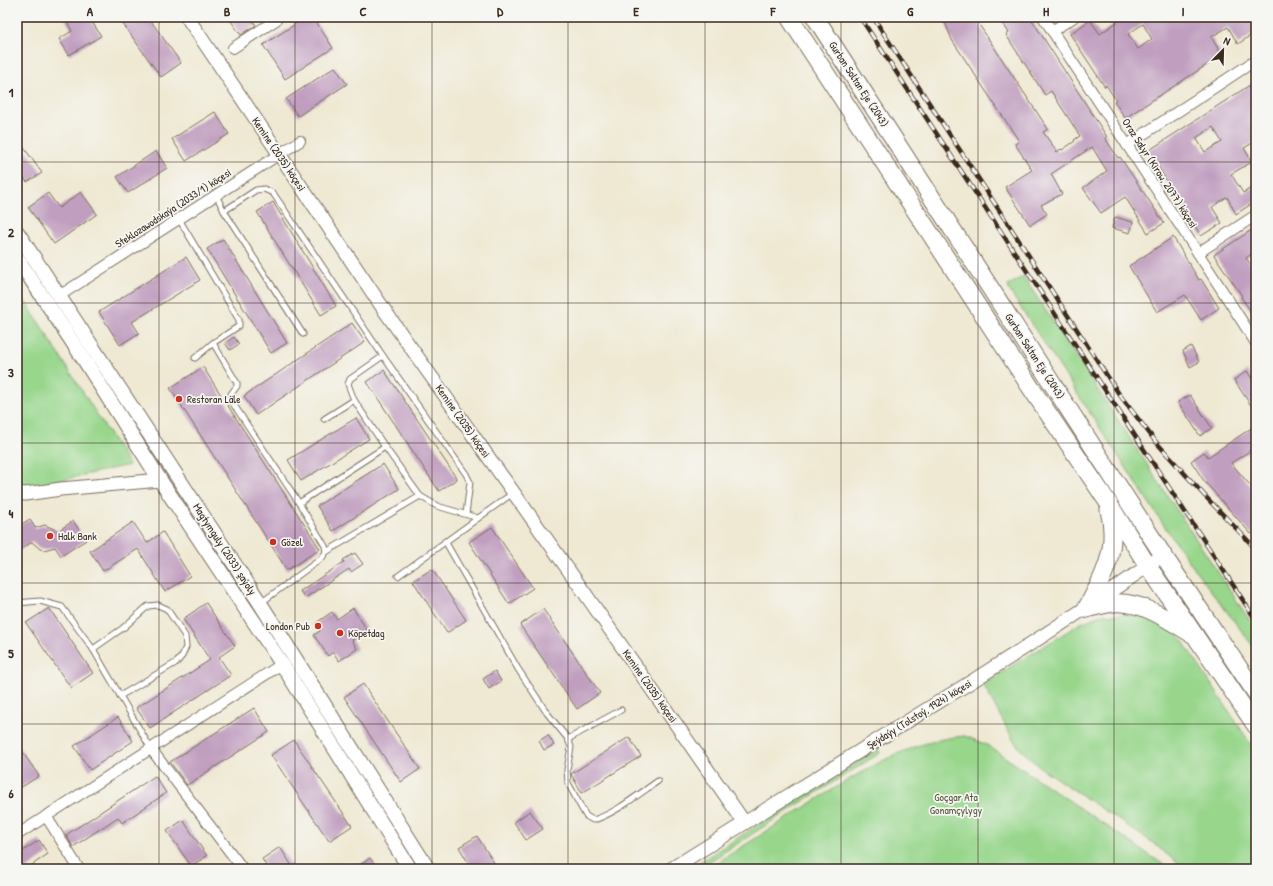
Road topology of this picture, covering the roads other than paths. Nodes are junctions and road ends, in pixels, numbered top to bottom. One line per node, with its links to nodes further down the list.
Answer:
1 (187, 17): 12 (street, Kemine (2035) köçesi)
2 (789, 17): 33 (highway, Gurban Soltan Eje (2043))
3 (815, 17): 39 (highway, Gurban Soltan Eje (2043))
4 (1043, 17): 7 (street, Oraz Salyr (Kirow, 2077) köçesi)
5 (1074, 17): 7 (street)
6 (277, 18): 8 (street)
7 (1052, 31): 11 (street, Oraz Salyr (Kirow, 2077) köçesi)
8 (233, 48)
9 (1256, 60): 11 (street)
10 (300, 140): 12 (street, Steklozawodskaýa (2033/1) köçesi)
11 (1127, 144): 18 (street, Oraz Salyr (Kirow, 2077) köçesi)
12 (279, 154): 13 (street, Steklozawodskaýa (2033/1) köçesi); 30 (street, Kemine (2035) köçesi)
13 (216, 195): 14 (lane); 16 (street, Steklozawodskaýa (2033/1) köçesi)
14 (224, 211): 21 (lane); 24 (lane)
15 (1256, 215): 18 (street)
16 (179, 219): 20 (street, Steklozawodskaýa (2033/1) köçesi); 22 (lane)
17 (17, 232): 20 (main road, Magtymguly (2033) şaýoly)
18 (1198, 253): 23 (street, Oraz Salyr (Kirow, 2077) köçesi)
19 (17, 258): 29 (main road, Magtymguly (2033) şaýoly)
20 (59, 296): 44 (main road, Magtymguly (2033) şaýoly)
21 (303, 334)
22 (213, 343): 25 (lane); 34 (lane)
23 (1256, 343)
24 (383, 356): 26 (lane); 35 (lane)
25 (195, 358)
26 (354, 400): 27 (lane); 28 (lane)
27 (324, 419)
28 (385, 447): 32 (lane); 34 (lane)
29 (160, 480): 31 (street); 48 (main road, Magtymguly (2033) şaýoly)
30 (513, 492): 36 (lane); 58 (street, Kemine (2035) köçesi)
31 (17, 493)
32 (420, 496): 35 (lane); 38 (lane)
33 (1107, 501): 40 (highway, Gurban Soltan Eje (2043)); 45 (highway)
34 (299, 503): 38 (lane)
35 (466, 514): 36 (lane)
36 (478, 518): 37 (lane)
37 (445, 541): 41 (lane); 54 (lane)
38 (326, 552): 44 (lane)
39 (1164, 555): 40 (street, Şeýdaýy (Tolstoý, 1924) köçesi); 42 (highway, Gurban Soltan Eje (2043))
40 (1148, 566): 45 (street, Şeýdaýy (Tolstoý, 1924) köçesi); 46 (highway, Gurban Soltan Eje (2043))
41 (398, 576)
42 (1187, 588): 49 (highway); 50 (highway, Gurban Soltan Eje (2043))
43 (17, 603): 47 (lane)
44 (260, 603): 63 (main road, Magtymguly (2033) şaýoly)
45 (1086, 609): 46 (highway, Gurban Soltan Eje (2043)); 58 (street, Şeýdaýy (Tolstoý, 1924) köçesi)
46 (1194, 635): 53 (highway, Gurban Soltan Eje (2043))
47 (93, 649): 51 (lane); 51 (lane)
48 (282, 664): 55 (street); 62 (main road, Magtymguly (2033) şaýoly)
49 (1256, 673)
50 (1256, 693)
51 (120, 696): 55 (lane)
52 (621, 710): 54 (lane)
53 (1256, 726)
54 (568, 739): 56 (lane)
55 (151, 749): 57 (street); 61 (street)
56 (658, 782)
57 (46, 816): 59 (street); 60 (street)
58 (744, 822): 64 (street, Şeýdaýy (Tolstoý, 1924) köçesi)
59 (17, 835)
60 (79, 869)
61 (243, 869)
62 (410, 869)
63 (428, 869)
64 (672, 869)

